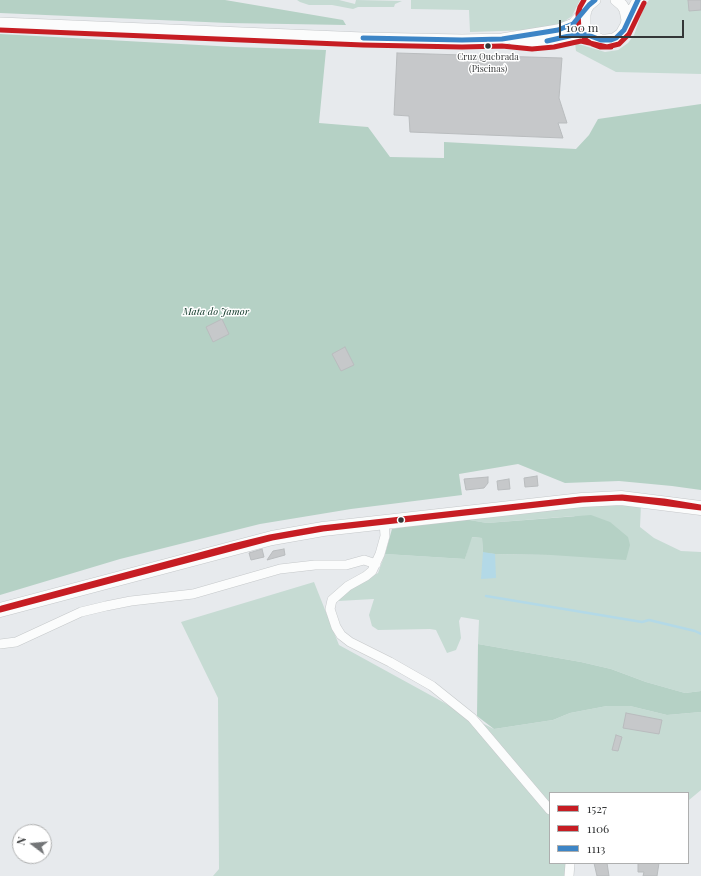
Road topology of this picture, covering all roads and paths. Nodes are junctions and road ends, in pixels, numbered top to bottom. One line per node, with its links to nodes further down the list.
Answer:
1 (595, 0): 4 (street)
2 (616, 0): 6 (street)
3 (638, 0): 6 (street)
4 (586, 10): 7 (street); 8 (street)
5 (0, 23): 8 (street)
6 (626, 25): 7 (street)
7 (596, 38): 8 (street)
8 (502, 39)
9 (701, 500): 13 (main road)
10 (701, 508): 11 (main road)
11 (384, 521): 12 (street); 14 (main road)
12 (376, 564): 15 (street); 16 (street)
13 (0, 601)
14 (0, 610)
15 (0, 644)
16 (549, 809)
17 (570, 864): 18 (street)
18 (569, 876)

